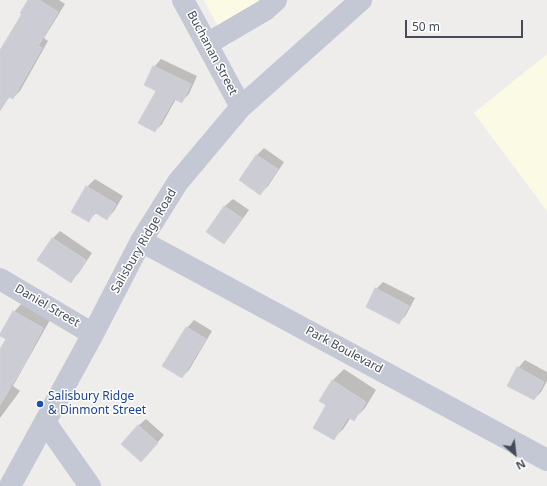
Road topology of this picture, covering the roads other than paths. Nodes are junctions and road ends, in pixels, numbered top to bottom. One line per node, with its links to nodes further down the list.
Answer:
1 (183, 0): 4 (street, Buchanan Street)
2 (276, 0): 4 (street)
3 (361, 0): 5 (street, Salisbury Ridge Road)
4 (207, 44): 5 (street, Buchanan Street)
5 (241, 107): 6 (street, Salisbury Ridge Road)
6 (141, 241): 8 (street, Salisbury Ridge Road); 10 (street, Park Boulevard)
7 (0, 279): 8 (street, Daniel Street)
8 (93, 334): 9 (street, Salisbury Ridge Road)
9 (45, 422): 11 (street, Salisbury Ridge Road); 12 (street)
10 (547, 460)
11 (10, 486)
12 (90, 486)

